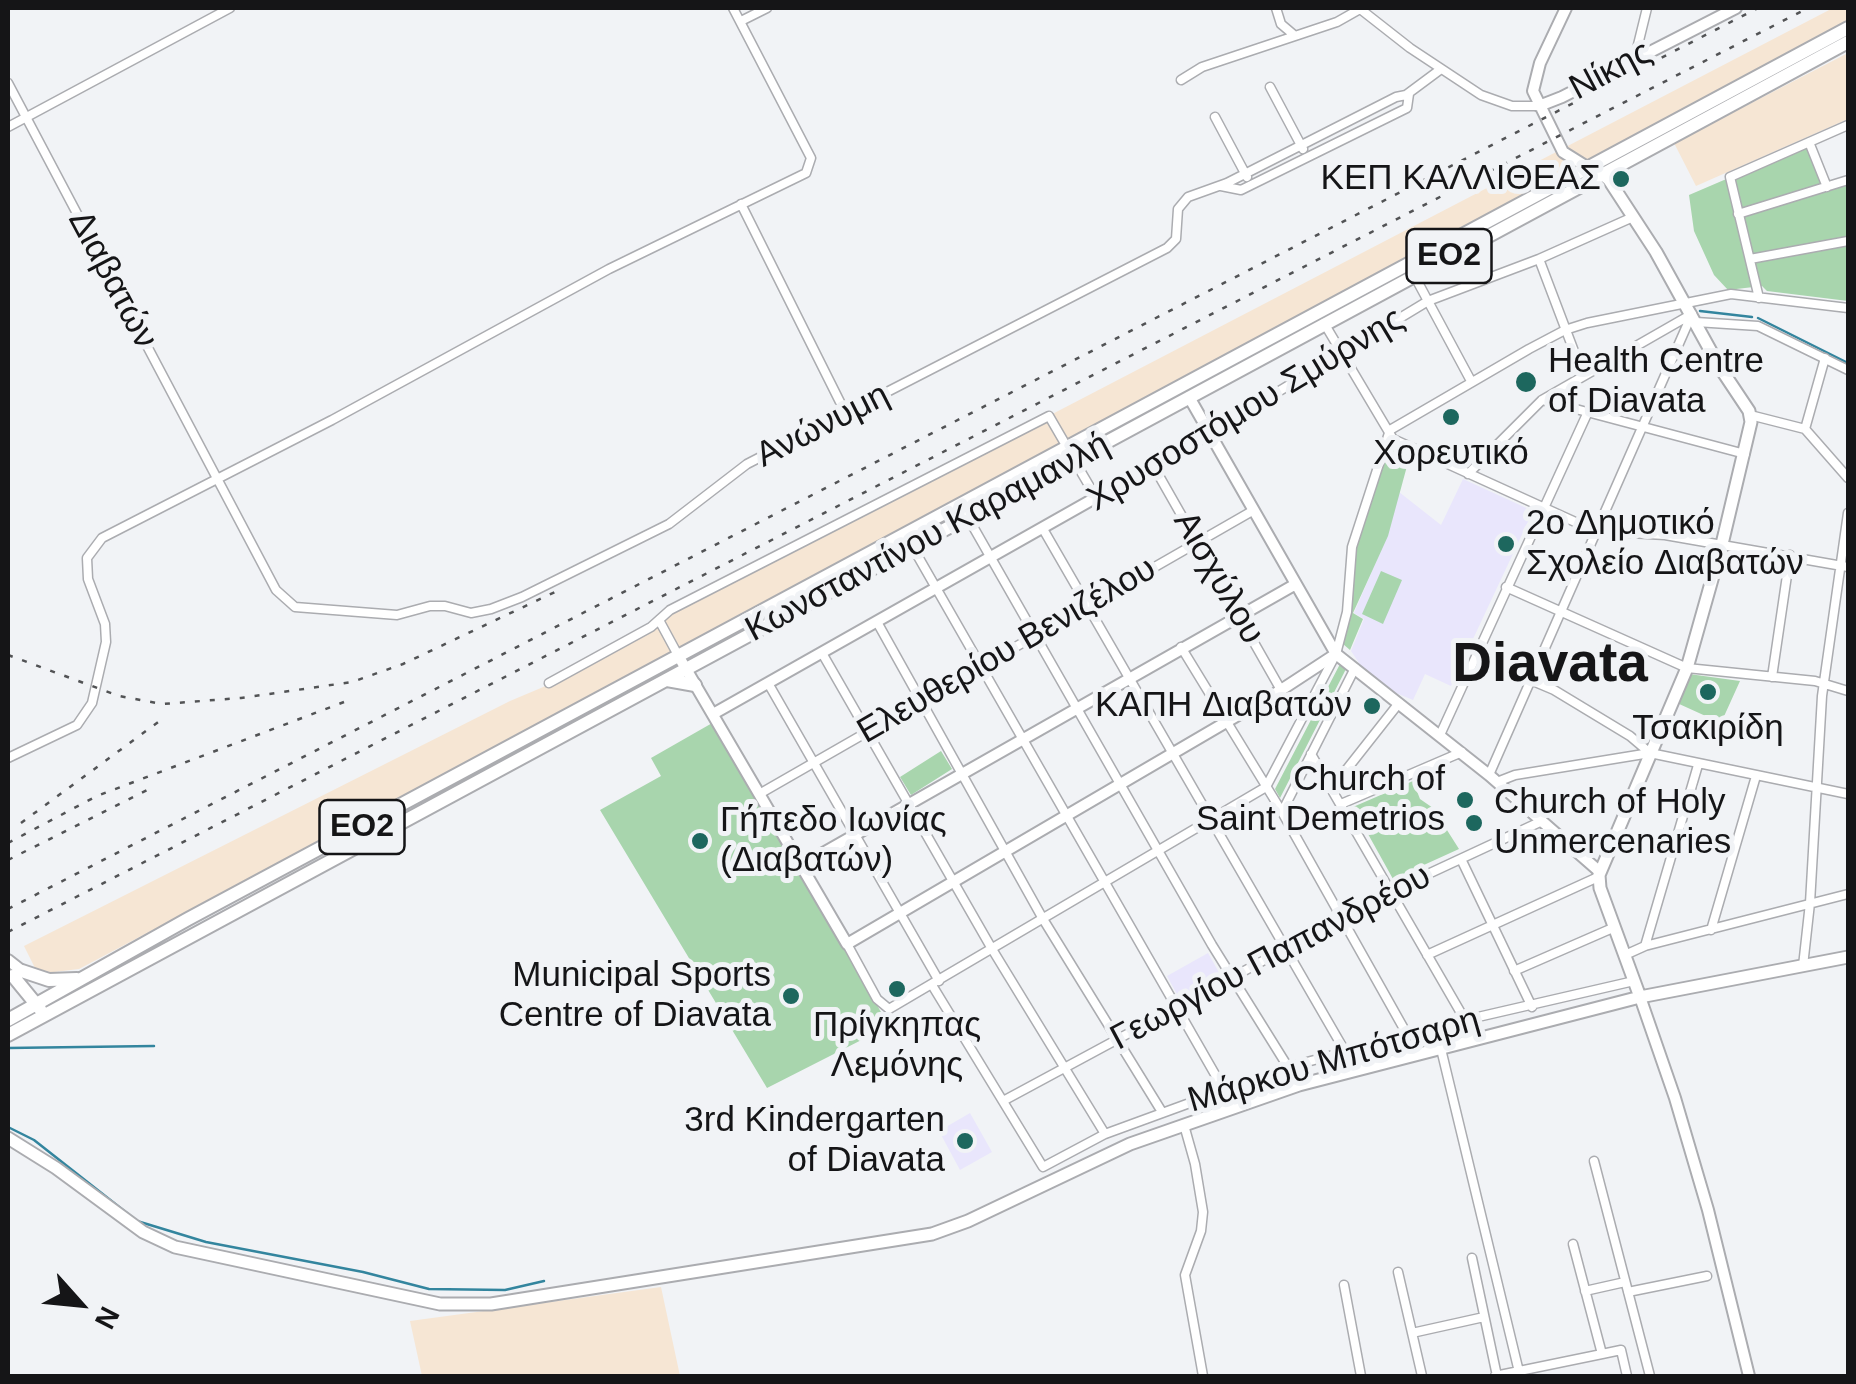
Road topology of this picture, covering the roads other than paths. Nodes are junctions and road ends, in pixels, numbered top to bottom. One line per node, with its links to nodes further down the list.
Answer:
1 (230, 8): 20 (street)
2 (733, 8): 9 (street)
3 (766, 8): 9 (street)
4 (1276, 8): 11 (street)
5 (1359, 8): 11 (street); 14 (street)
6 (1566, 8): 19 (street)
7 (1647, 8): 13 (street)
8 (1733, 8): 13 (street, Νίκης)
9 (740, 21): 36 (street)
10 (1848, 28): 28 (main road, Κωνσταντίνου Καραμανλή / ΕΟ2)
11 (1294, 36): 15 (street)
12 (1848, 42): 30 (main road, Κωνσταντίνου Καραμανλή / ΕΟ2)
13 (1635, 57): 19 (street, Νίκης)
14 (1441, 69): 18 (street, Ανώνυμη); 19 (street)
15 (1181, 80)
16 (8, 82): 20 (street, Διαβατών)
17 (1270, 87): 25 (street)
18 (1409, 94): 25 (street, Ανώνυμη); 27 (street)
19 (1539, 106): 26 (street)
20 (25, 117): 23 (street); 68 (street, Διαβατών)
21 (1216, 117): 29 (street)
22 (1848, 125): 24 (street)
23 (8, 126)
24 (1809, 142): 35 (street); 37 (street)
25 (1301, 146): 27 (street); 29 (street, Ανώνυμη)
26 (1563, 152): 28 (street); 32 (street)
27 (1307, 158): 33 (street)
28 (1587, 168): 30 (main road); 32 (main road, Κωνσταντίνου Καραμανλή / ΕΟ2)
29 (1246, 173): 33 (street); 34 (street, Ανώνυμη)
30 (1602, 173): 38 (main road); 42 (main road, Κωνσταντίνου Καραμανλή / ΕΟ2)
31 (1848, 180): 35 (street)
32 (1561, 181): 64 (main road, Κωνσταντίνου Καραμανλή / ΕΟ2)
33 (1252, 185): 34 (street)
34 (1219, 186): 57 (street, Ανώνυμη)
35 (1826, 187): 37 (street)
36 (742, 204): 57 (street); 68 (street)
37 (1738, 214): 41 (street)
38 (1633, 217): 40 (street, Χρυσοστόμου Σμύρνης); 45 (main road)
39 (1848, 241): 41 (street)
40 (1539, 258): 44 (street, Χρυσοστόμου Σμύρνης); 49 (street)
41 (1750, 259): 43 (street)
42 (1414, 275): 44 (street); 48 (main road, Κωνσταντίνου Καραμανλή / ΕΟ2)
43 (1759, 298): 45 (street); 46 (street)
44 (1428, 301): 50 (street, Χρυσοστόμου Σμύρνης); 54 (street)
45 (1686, 302): 47 (main road); 49 (street)
46 (1848, 308)
47 (1694, 318): 51 (street); 53 (street); 59 (main road); 60 (street)
48 (1324, 324): 50 (street); 55 (main road, Κωνσταντίνου Καραμανλή / ΕΟ2)
49 (1565, 330): 53 (street); 54 (street)
50 (1342, 354): 62 (street); 63 (street, Χρυσοστόμου Σμύρνης)
51 (1825, 358): 52 (street); 61 (street)
52 (1848, 370)
53 (1583, 375): 56 (street)
54 (1471, 382): 62 (street)
55 (1189, 396): 63 (street); 64 (main road, Κωνσταντίνου Καραμανλή / ΕΟ2)
56 (1542, 400): 58 (street); 67 (street)
57 (846, 414): 68 (street, Ανώνυμη)
58 (1586, 414): 60 (street); 71 (street)
59 (1750, 415): 61 (street); 65 (main road)
60 (1642, 426): 65 (street); 76 (street)
61 (1805, 429): 69 (street)
62 (1390, 430): 67 (street); 94 (street)
63 (1210, 433): 66 (street, Χρυσοστόμου Σμύρνης); 72 (street)
64 (1070, 453): 70 (street); 74 (main road, Κωνσταντίνου Καραμανλή / ΕΟ2); 89 (street); 96 (main road, Κωνσταντίνου Καραμανλή / ΕΟ2)
65 (1745, 454): 78 (main road)
66 (1154, 467): 70 (street, Χρυσοστόμου Σμύρνης); 77 (street, Αισχύλου)
67 (1468, 474): 71 (street)
68 (216, 478): 122 (street)
69 (1848, 478)
70 (1097, 499): 75 (street, Χρυσοστόμου Σμύρνης)
71 (1543, 508): 76 (street); 84 (street)
72 (1254, 510): 77 (street, Ελευθερίου Βενιζέλου); 83 (street)
73 (1848, 514): 82 (street)
74 (967, 516): 79 (main road, Κωνσταντίνου Καραμανλή / ΕΟ2); 81 (street)
75 (1043, 529): 81 (street, Χρυσοστόμου Σμύρνης); 86 (street)
76 (1595, 531): 78 (street); 87 (street)
77 (1197, 542): 86 (street, Ελευθερίου Βενιζέλου); 88 (street, Αισχύλου)
78 (1722, 544): 80 (street); 99 (main road)
79 (912, 546): 85 (street); 96 (main road, Κωνσταντίνου Καραμανλή / ΕΟ2)
80 (1790, 555): 82 (street); 100 (street)
81 (990, 559): 85 (street, Χρυσοστόμου Σμύρνης); 91 (street)
82 (1844, 566): 106 (street)
83 (1296, 584): 88 (street); 94 (street)
84 (1506, 588): 87 (street); 95 (street)
85 (936, 589): 90 (street, Χρυσοστόμου Σμύρνης); 97 (street)
86 (1086, 606): 91 (street, Ελευθερίου Βενιζέλου); 101 (street)
87 (1559, 611): 99 (street); 102 (street)
88 (1239, 616): 92 (street); 108 (street, Αισχύλου)
89 (659, 620): 96 (street); 104 (street)
90 (876, 622): 93 (street, Χρυσοστόμου Σμύρνης); 110 (street)
91 (1034, 636): 97 (street, Ελευθερίου Βενιζέλου); 112 (street)
92 (1181, 646): 101 (street); 114 (street)
93 (822, 653): 105 (street, Χρυσοστόμου Σμύρνης); 115 (street)
94 (1336, 654): 98 (street); 108 (street); 129 (street)
95 (1476, 657): 102 (street); 116 (street)
96 (683, 662): 103 (main road, Κωνσταντίνου Καραμανλή / ΕΟ2); 107 (street); 167 (main road, Κωνσταντίνου Καραμανλή / ΕΟ2)
97 (980, 667): 110 (street, Ελευθερίου Βενιζέλου); 117 (street)
98 (1355, 668): 111 (street); 121 (street)
99 (1687, 668): 100 (street); 119 (main road)
100 (1772, 677): 106 (street)
101 (1127, 678): 112 (street); 120 (street)
102 (1530, 679): 119 (street); 127 (street)
103 (664, 680): 107 (main road); 174 (main road, Κωνσταντίνου Καραμανλή / ΕΟ2)
104 (548, 683)
105 (768, 684): 113 (street, Χρυσοστόμου Σμύρνης); 123 (street)
106 (1823, 684): 109 (street); 131 (street)
107 (695, 685): 113 (street)
108 (1281, 690): 114 (street)
109 (1848, 691)
110 (921, 701): 115 (street, Ελευθερίου Βενιζέλου); 125 (street)
111 (1400, 703): 116 (street); 130 (street)
112 (1076, 708): 117 (street); 128 (street)
113 (713, 714): 132 (street)
114 (1226, 722): 120 (street); 129 (street)
115 (868, 732): 123 (street, Ελευθερίου Βενιζέλου); 134 (street)
116 (1440, 735): 118 (street)
117 (1022, 738): 125 (street); 137 (street)
118 (1462, 752): 127 (street); 135 (street)
119 (1650, 753): 124 (street); 127 (street); 145 (main road)
120 (1172, 754): 128 (street); 138 (street)
121 (1311, 754): 130 (street); 136 (street)
122 (8, 758)
123 (814, 762): 132 (street, Ελευθερίου Βενιζέλου); 140 (street)
124 (1698, 765): 126 (street); 158 (street)
125 (962, 773): 134 (street); 142 (street)
126 (1756, 776): 131 (street); 156 (street)
127 (1493, 778): 139 (street)
128 (1120, 784): 137 (street); 141 (street)
129 (1266, 787): 136 (street); 138 (street)
130 (1332, 788): 135 (street)
131 (1816, 788): 133 (street); 150 (street)
132 (760, 793): 144 (street)
133 (1848, 794)
134 (909, 804): 140 (street); 147 (street)
135 (1342, 804): 148 (street)
136 (1282, 812): 153 (street)
137 (1067, 816): 142 (street); 146 (street)
138 (1210, 820): 141 (street); 159 (street)
139 (1542, 822): 143 (street, Γεωργίου Παπανδρέου); 145 (street)
140 (856, 834): 144 (street); 151 (street)
141 (1158, 850): 146 (street); 168 (street)
142 (1004, 852): 147 (street); 152 (street)
143 (1461, 859): 148 (street, Γεωργίου Παπανδρέου); 154 (street)
144 (802, 865): 157 (street)
145 (1599, 874): 154 (street); 155 (main road)
146 (1106, 882): 152 (street); 173 (street)
147 (953, 883): 151 (street); 160 (street)
148 (1391, 892): 153 (street, Γεωργίου Παπανδρέου); 161 (street)
149 (1848, 894): 150 (street)
150 (1810, 903): 156 (street); 164 (street)
151 (902, 913): 157 (street); 169 (street)
152 (1043, 919): 160 (street); 179 (street)
153 (1340, 919): 159 (street, Γεωργίου Παπανδρέου); 178 (street)
154 (1490, 925): 161 (street); 166 (street)
155 (1615, 927): 162 (main road); 166 (street)
156 (1711, 930): 158 (street)
157 (847, 944): 169 (street)
158 (1645, 946): 162 (street)
159 (1286, 948): 168 (street, Γεωργίου Παπανδρέου); 181 (street)
160 (992, 950): 169 (street); 182 (street)
161 (1427, 955): 176 (street)
162 (1625, 955): 170 (main road)
163 (1848, 957): 164 (main road)
164 (1803, 966): 170 (main road)
165 (12, 969): 167 (main road); 171 (main road); 175 (main road)
166 (1514, 970): 172 (street)
167 (85, 977): 171 (main road, Κωνσταντίνου Καραμανλή / ΕΟ2)
168 (1232, 977): 173 (street, Γεωργίου Παπανδρέου); 183 (street)
169 (936, 983): 185 (street)
170 (1639, 989): 172 (street, Μάρκου Μπότσαρη); 180 (main road); 211 (street)
171 (40, 1002): 174 (main road); 175 (main road, Κωνσταντίνου Καραμανλή / ΕΟ2)
172 (1532, 1006): 176 (street, Μάρκου Μπότσαρη)
173 (1177, 1007): 179 (street, Γεωργίου Παπανδρέου); 184 (street)
174 (48, 1014): 177 (main road, Κωνσταντίνου Καραμανλή / ΕΟ2)
175 (8, 1019)
176 (1465, 1020): 178 (street, Μάρκου Μπότσαρη)
177 (8, 1035)
178 (1408, 1036): 181 (street, Μάρκου Μπότσαρη)
179 (1118, 1038): 182 (street, Γεωργίου Παπανδρέου); 186 (street)
180 (1442, 1049): 187 (main road); 204 (street)
181 (1346, 1053): 183 (street, Μάρκου Μπότσαρη)
182 (1064, 1067): 185 (street, Γεωργίου Παπανδρέου); 188 (street)
183 (1288, 1068): 184 (street, Μάρκου Μπότσαρη)
184 (1224, 1090): 186 (street, Μάρκου Μπότσαρη)
185 (1003, 1102): 188 (street, Μάρκου Μπότσαρη)
186 (1162, 1112): 188 (street, Μάρκου Μπότσαρη)
187 (1184, 1125): 189 (main road); 205 (street)
188 (1105, 1134)
189 (8, 1138)
190 (1594, 1161): 195 (street)
191 (1573, 1244): 197 (street)
192 (1472, 1258): 199 (street)
193 (1398, 1272): 200 (street)
194 (1707, 1276): 198 (street)
195 (1625, 1282): 197 (street); 198 (street)
196 (1344, 1285): 206 (street)
197 (1585, 1291): 203 (street)
198 (1628, 1292): 201 (street)
199 (1484, 1317): 200 (street); 208 (street)
200 (1412, 1332): 207 (street)
201 (1642, 1346): 202 (street); 210 (street)
202 (1621, 1350): 203 (street); 209 (street)
203 (1602, 1354): 204 (street)
204 (1519, 1374): 208 (street)
205 (1203, 1376)
206 (1361, 1376)
207 (1422, 1376)
208 (1496, 1376)
209 (1627, 1376)
210 (1650, 1376)
211 (1748, 1376)

